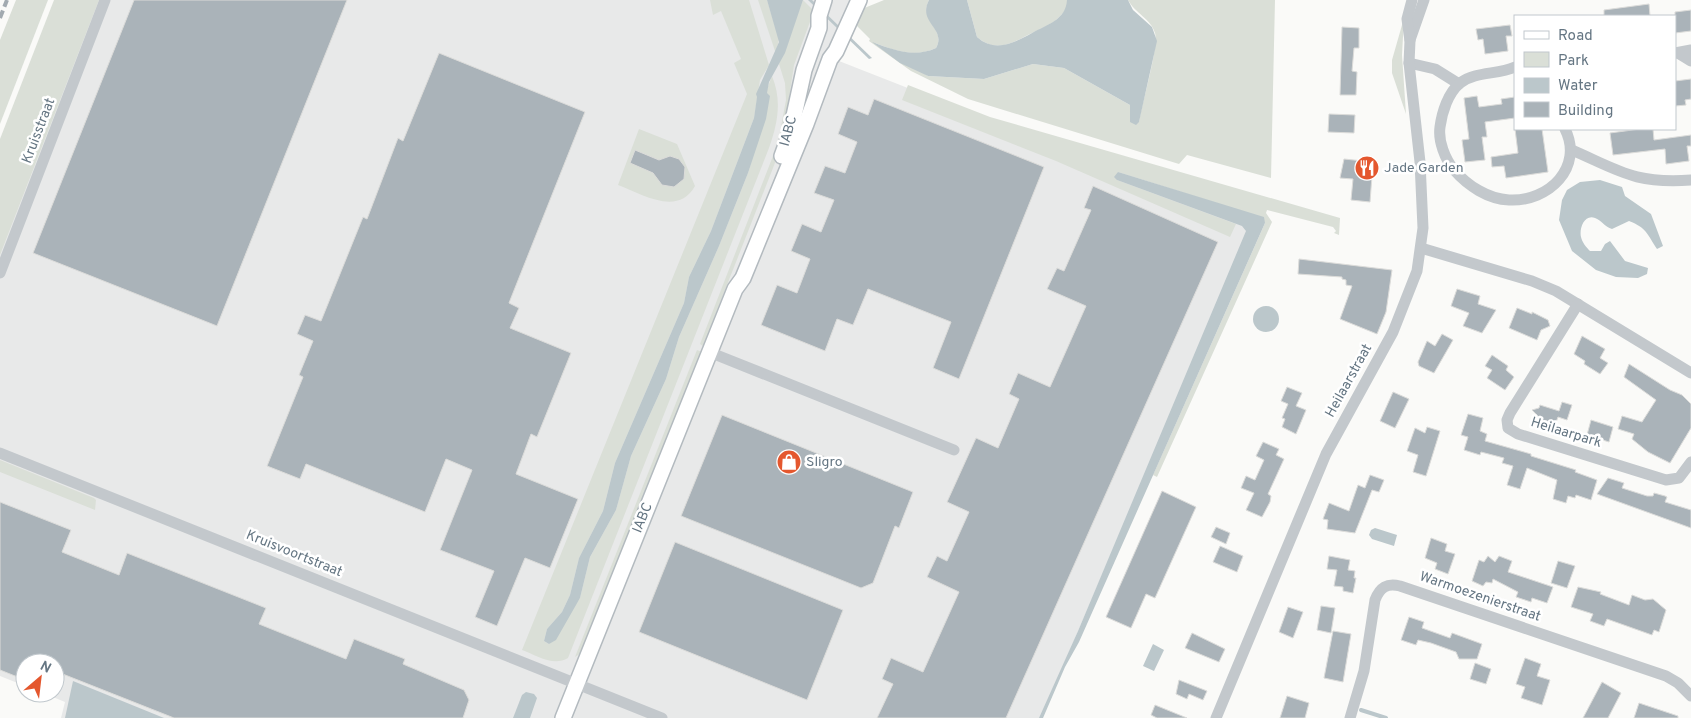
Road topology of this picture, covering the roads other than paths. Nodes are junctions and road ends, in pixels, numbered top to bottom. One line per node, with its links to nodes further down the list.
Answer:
1 (105, 0): 19 (street, Kruisstraat)
2 (850, 0): 7 (street, IABC)
3 (859, 0): 7 (street, IABC)
4 (1412, 0): 8 (street, Heilaarstraat)
5 (1424, 0): 8 (street, Heilaarstraat)
6 (829, 1): 20 (street, IABC)
7 (846, 19): 20 (street, IABC)
8 (1410, 41): 12 (street, Heilaarstraat)
9 (1691, 50): 10 (street)
10 (1676, 53): 11 (street)
11 (1691, 62)
12 (1409, 63): 14 (street); 18 (street, Heilaarstraat)
13 (1512, 71): 14 (street)
14 (1459, 84): 16 (street)
15 (1565, 130): 16 (street)
16 (1572, 150): 17 (street)
17 (1691, 180)
18 (1422, 248): 21 (street); 31 (street, Heilaarstraat)
19 (0, 272)
20 (735, 289): 22 (street, IABC)
21 (1578, 304): 23 (street); 26 (street, Heilaarpark)
22 (709, 352): 24 (street); 27 (street, IABC)
23 (1691, 373)
24 (954, 450)
25 (0, 453): 27 (street, Kruisvoortstraat)
26 (1691, 462)
27 (576, 684): 29 (street, IABC); 30 (street)
28 (1691, 696): 32 (street, Warmoezenierstraat)
29 (563, 718)
30 (662, 718)
31 (1216, 718)
32 (1350, 718)

